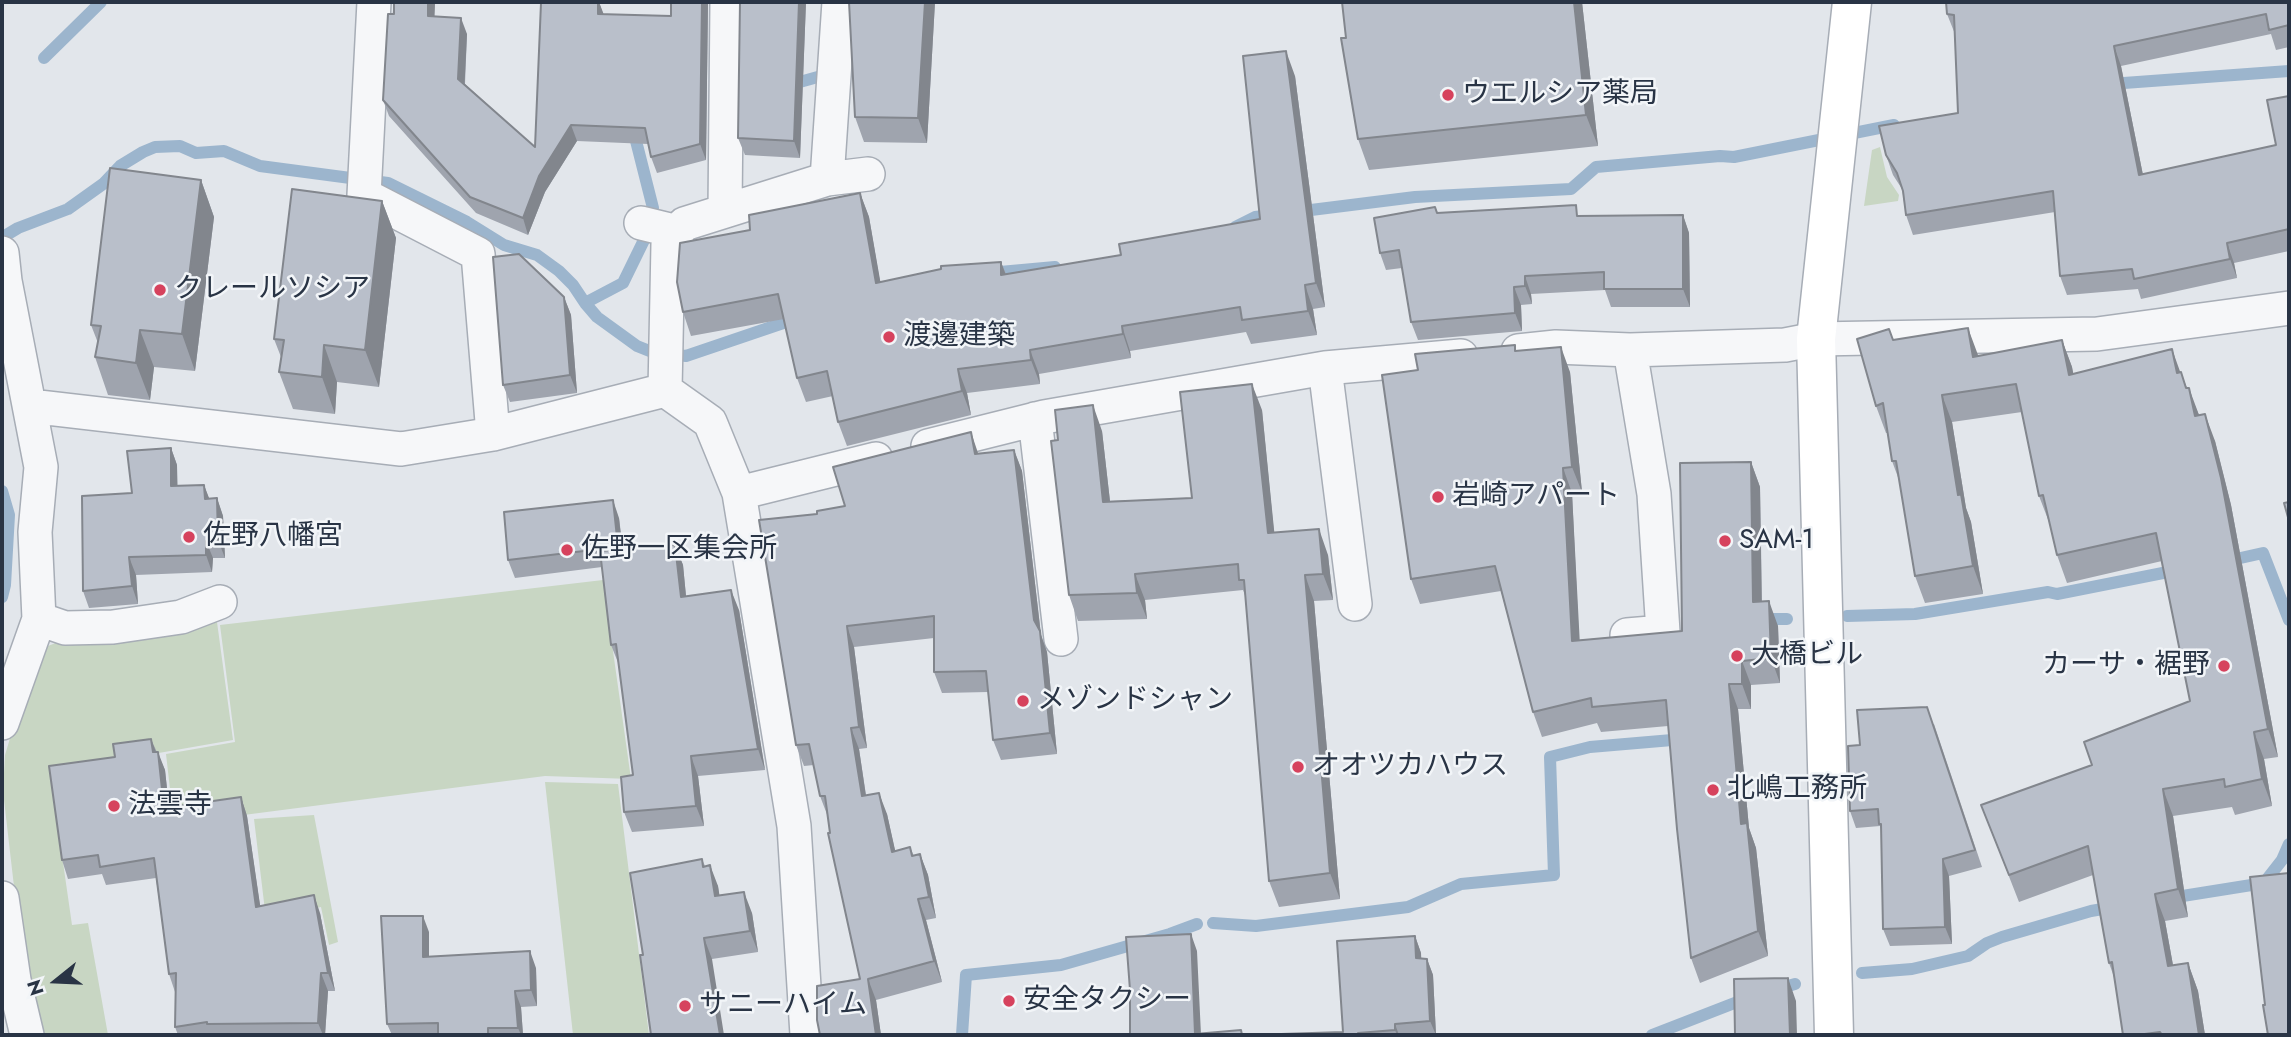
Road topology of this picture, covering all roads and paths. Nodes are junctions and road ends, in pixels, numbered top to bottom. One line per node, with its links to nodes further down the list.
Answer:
1 (374, 2): 18 (street)
2 (727, 2): 7 (street)
3 (839, 2): 6 (street)
4 (1852, 2): 12 (street)
5 (868, 174): 6 (street)
6 (827, 179): 7 (street)
7 (725, 211): 9 (street)
8 (641, 223): 9 (street)
9 (678, 232): 15 (street)
10 (2, 253): 16 (street)
11 (2289, 308): 12 (street)
12 (1816, 339): 13 (street); 29 (street)
13 (1630, 349): 14 (street); 23 (street)
14 (1325, 368): 17 (street); 21 (street)
15 (665, 390): 18 (street); 19 (street)
16 (30, 406): 18 (street); 22 (street)
17 (1035, 419): 19 (street); 24 (street)
18 (493, 434)
19 (739, 494): 28 (street)
20 (220, 602): 22 (street)
21 (1355, 604)
22 (39, 619): 25 (street)
23 (1627, 635)
24 (1061, 639)
25 (2, 723)
26 (2, 898): 27 (street)
27 (27, 1035)
28 (807, 1035)
29 (1834, 1035)

